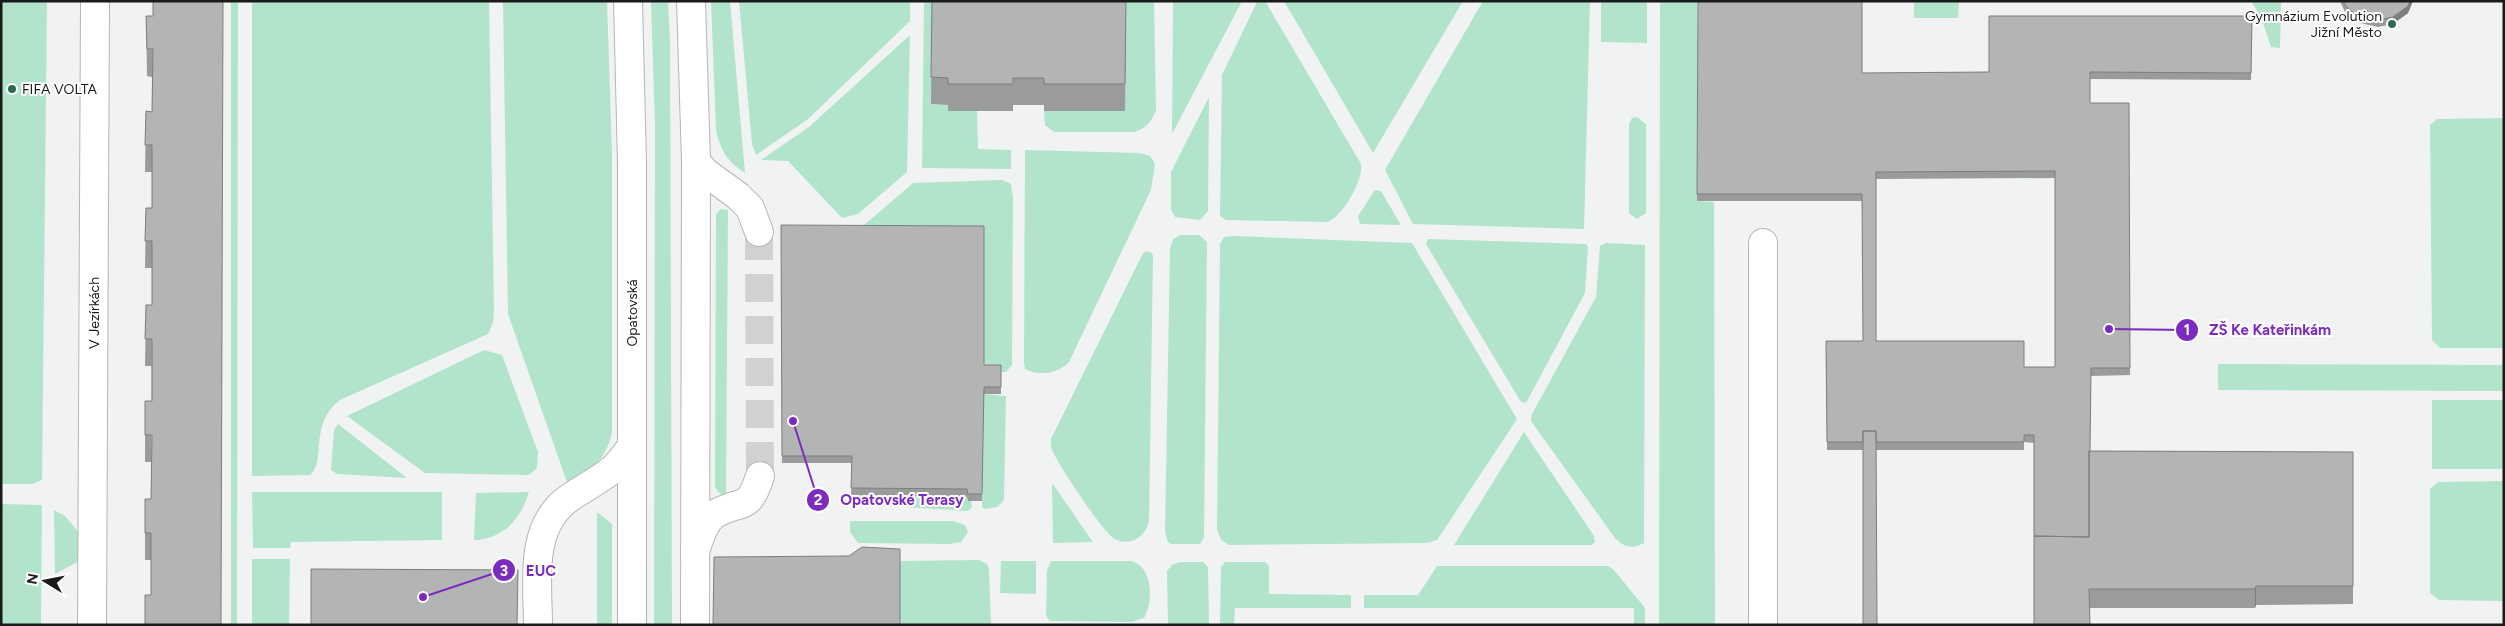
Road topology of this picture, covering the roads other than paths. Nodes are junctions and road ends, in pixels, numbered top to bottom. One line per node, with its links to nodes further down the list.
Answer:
1 (95, 1): 10 (main road, V Jezírkách)
2 (628, 1): 7 (main road, Opatovská)
3 (691, 1): 4 (main road)
4 (696, 161): 5 (main road); 9 (main road)
5 (759, 232)
6 (1764, 243): 14 (main road)
7 (632, 446): 11 (main road); 12 (main road, Opatovská)
8 (760, 476): 9 (main road)
9 (695, 552): 13 (main road)
10 (92, 625)
11 (538, 625)
12 (632, 625)
13 (695, 625)
14 (1763, 625)

